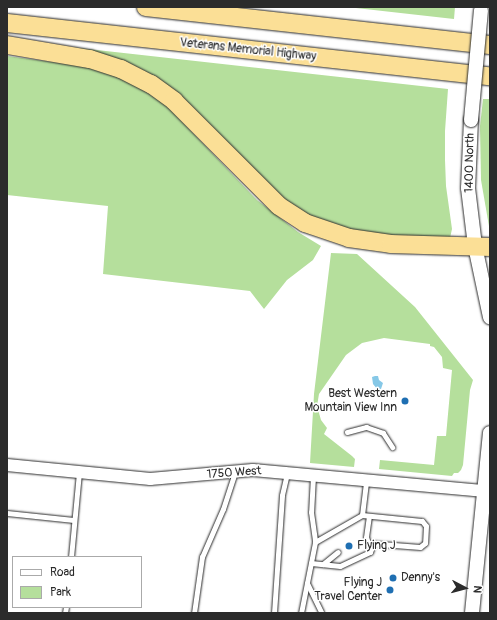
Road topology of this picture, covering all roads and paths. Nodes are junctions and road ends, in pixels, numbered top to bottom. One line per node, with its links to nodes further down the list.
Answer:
1 (146, 7): 5 (highway)
2 (481, 8): 7 (main road, 1400 North, bridge)
3 (7, 23): 6 (highway, Veterans Memorial Highway)
4 (7, 44): 7 (highway)
5 (490, 45)
6 (490, 76)
7 (482, 246): 8 (main road, 1400 North)
8 (490, 317)
9 (347, 432): 11 (lane)
10 (490, 433): 18 (main road)
11 (392, 448)
12 (7, 465): 13 (street, 1750 West)
13 (79, 472): 14 (street, 1750 West); 22 (lane)
14 (235, 472): 15 (street, 1750 West); 31 (lane)
15 (287, 472): 16 (street, 1750 West); 32 (lane)
16 (313, 475): 17 (street, 1750 West); 23 (lane)
17 (366, 480): 18 (street, 1750 West); 20 (lane)
18 (485, 491): 34 (main road)
19 (7, 513): 22 (lane)
20 (362, 515): 21 (lane); 23 (lane)
21 (369, 516): 24 (lane); 24 (lane)
22 (74, 520): 26 (lane)
23 (315, 542): 27 (lane)
24 (373, 544): 28 (lane)
25 (338, 552): 28 (lane)
26 (71, 556)
27 (311, 562): 28 (lane); 29 (lane)
28 (323, 564)
29 (307, 583): 30 (lane); 33 (lane)
30 (321, 612)
31 (194, 613)
32 (274, 613)
33 (301, 613)
34 (472, 613)

